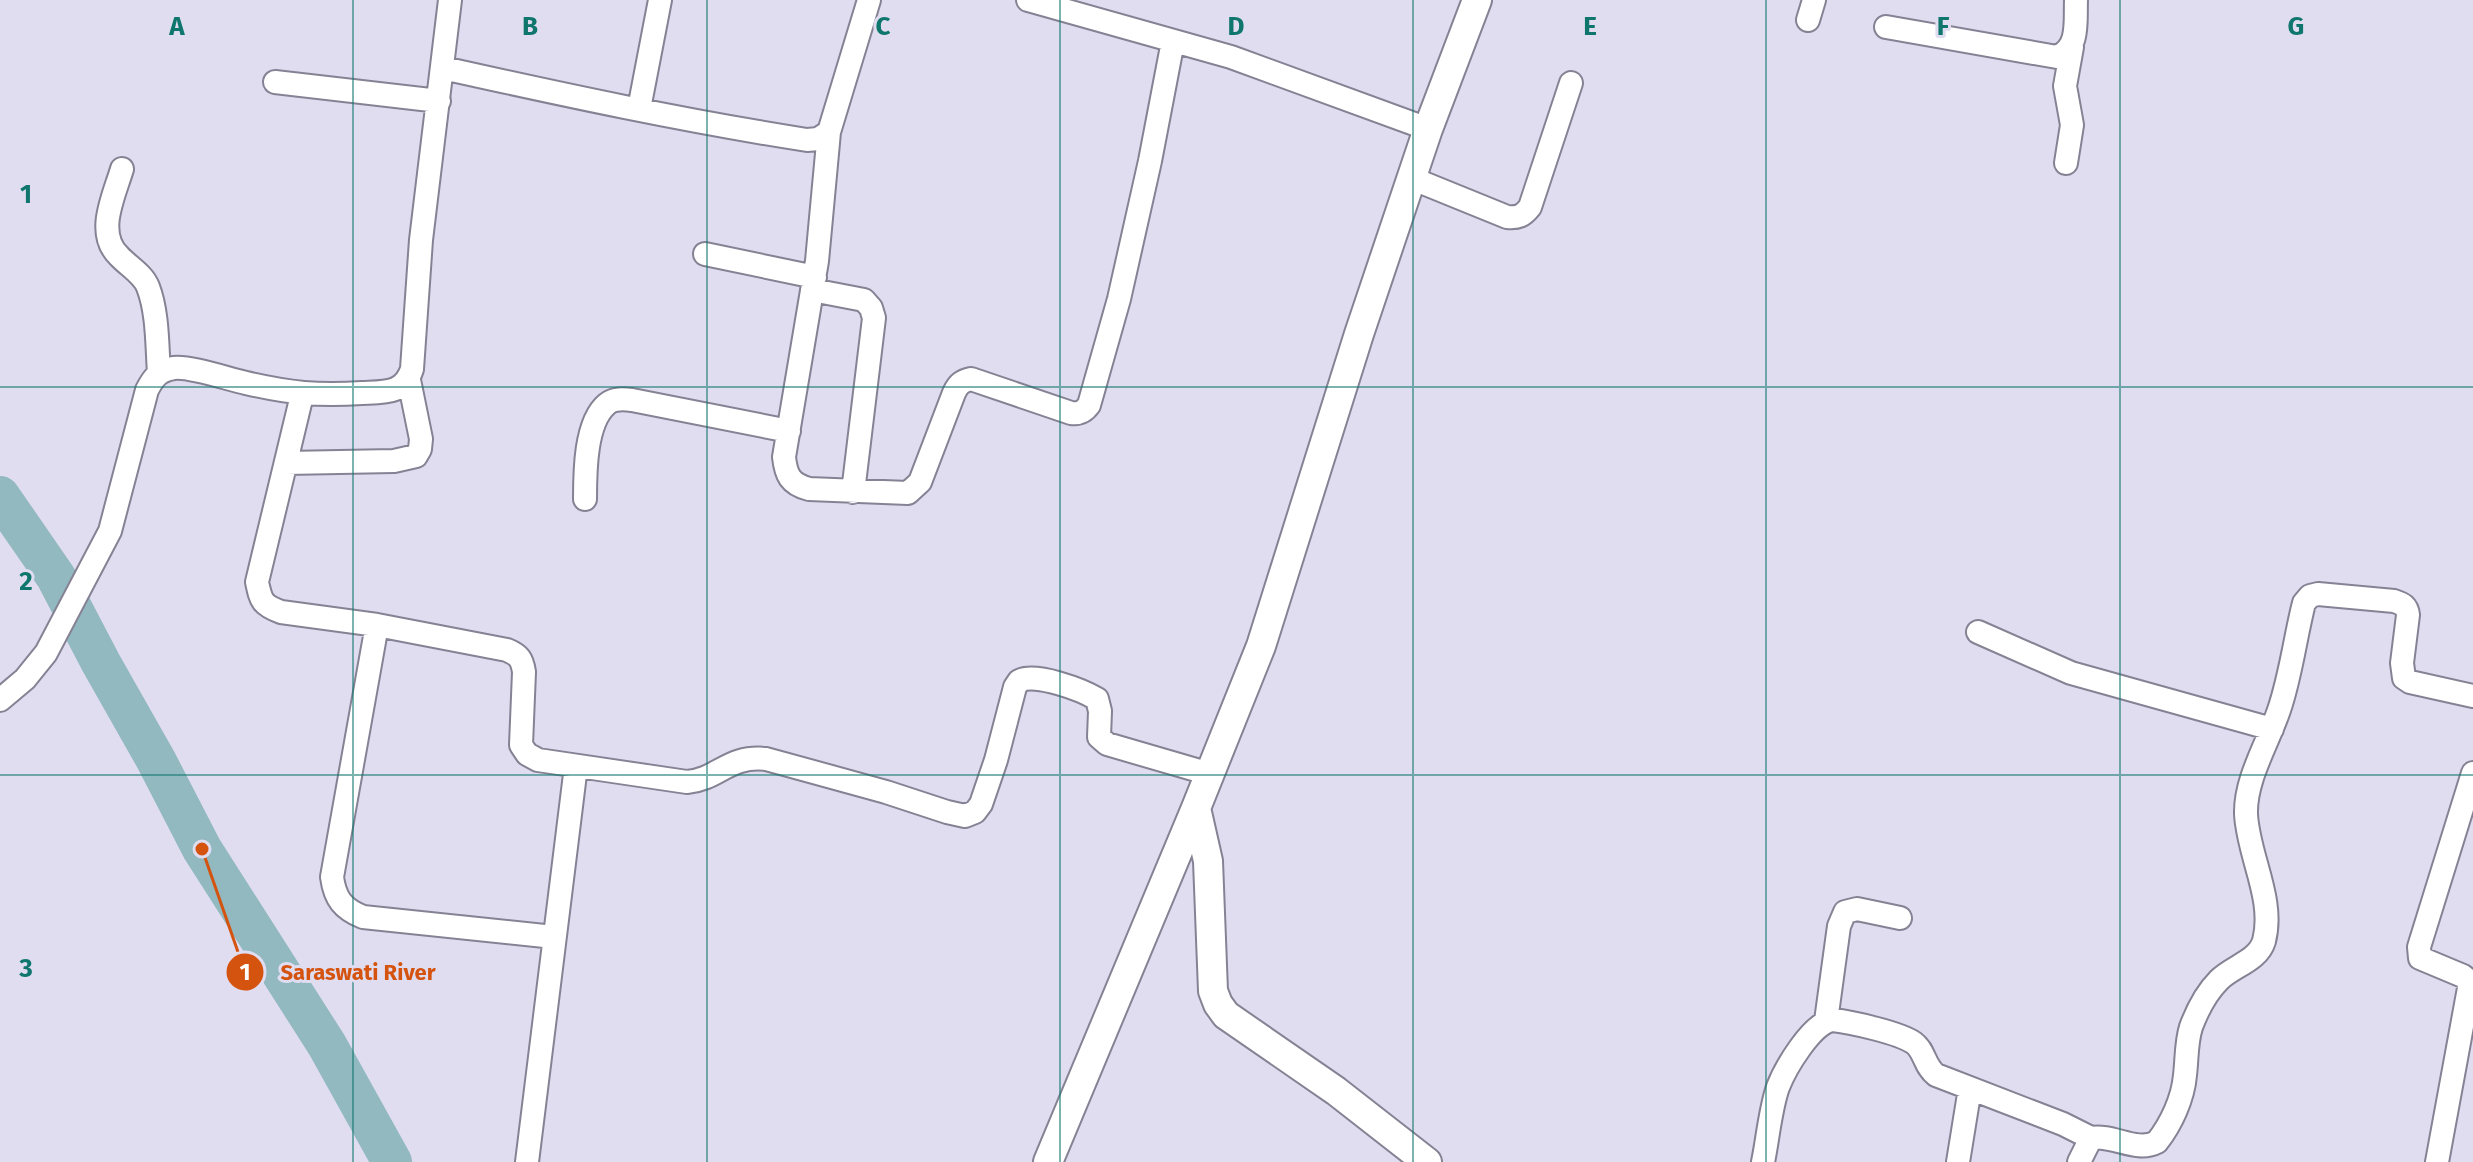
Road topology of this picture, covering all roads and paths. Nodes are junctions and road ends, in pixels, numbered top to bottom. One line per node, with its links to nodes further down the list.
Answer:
1 (450, 0): 10 (street)
2 (660, 0): 14 (street)
3 (869, 0): 16 (street)
4 (1030, 0): 8 (street)
5 (1477, 0): 15 (street)
6 (2076, 0): 9 (street)
7 (1886, 27): 9 (street)
8 (1173, 41): 15 (street); 27 (street)
9 (2072, 47): 17 (street)
10 (443, 68): 13 (street); 14 (street)
11 (275, 82): 13 (street)
12 (1571, 83): 19 (street)
13 (439, 101): 23 (street)
14 (639, 109): 16 (street)
15 (1428, 129): 19 (street)
16 (829, 132): 21 (street)
17 (2066, 163)
18 (122, 169): 22 (street)
19 (1411, 178): 36 (street)
20 (705, 254): 21 (street)
21 (814, 284): 25 (street); 27 (street)
22 (159, 373): 24 (street); 32 (street)
23 (409, 380): 24 (street); 26 (street)
24 (302, 395): 26 (street)
25 (789, 431): 27 (street); 28 (street)
26 (286, 463): 29 (street)
27 (853, 492)
28 (585, 499)
29 (377, 625): 34 (street); 39 (street)
30 (1978, 632): 33 (street)
31 (2473, 696): 33 (street)
32 (0, 700)
33 (2272, 729): 43 (street)
34 (576, 766): 36 (street); 39 (street)
35 (2473, 773): 50 (street)
36 (1210, 774): 37 (street)
37 (1196, 808): 45 (street); 46 (street)
38 (1900, 918): 40 (street)
39 (554, 937): 44 (street)
40 (1826, 1021): 41 (street); 47 (street)
41 (1970, 1088): 42 (street); 48 (street)
42 (2091, 1138): 43 (street); 49 (street)
43 (2155, 1152)
44 (527, 1162)
45 (1048, 1162)
46 (1427, 1162)
47 (1763, 1162)
48 (1958, 1162)
49 (2079, 1162)
50 (2437, 1162)

